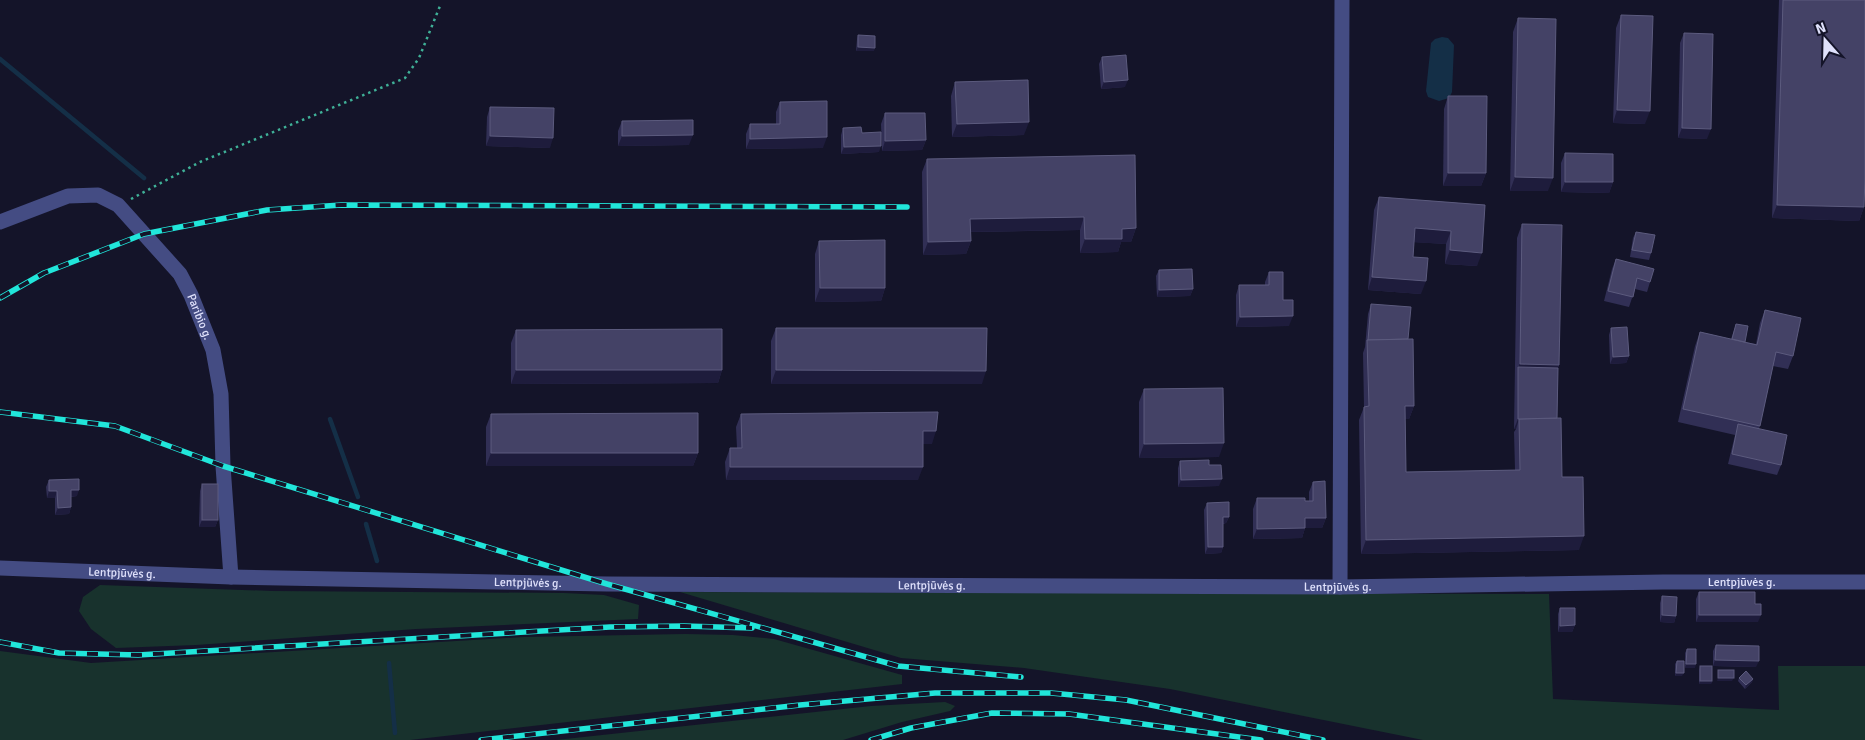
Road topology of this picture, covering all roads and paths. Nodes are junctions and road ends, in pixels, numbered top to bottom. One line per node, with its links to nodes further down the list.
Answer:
1 (1342, 0): 8 (street)
2 (440, 6): 3 (path)
3 (118, 205): 4 (street, Paribio g.); 6 (street, Paribio g.)
4 (0, 222)
5 (0, 568): 6 (street, Lentpjūvės g.)
6 (231, 577): 8 (street, Lentpjūvės g.)
7 (1865, 582): 8 (street, Lentpjūvės g.)
8 (1340, 587)

